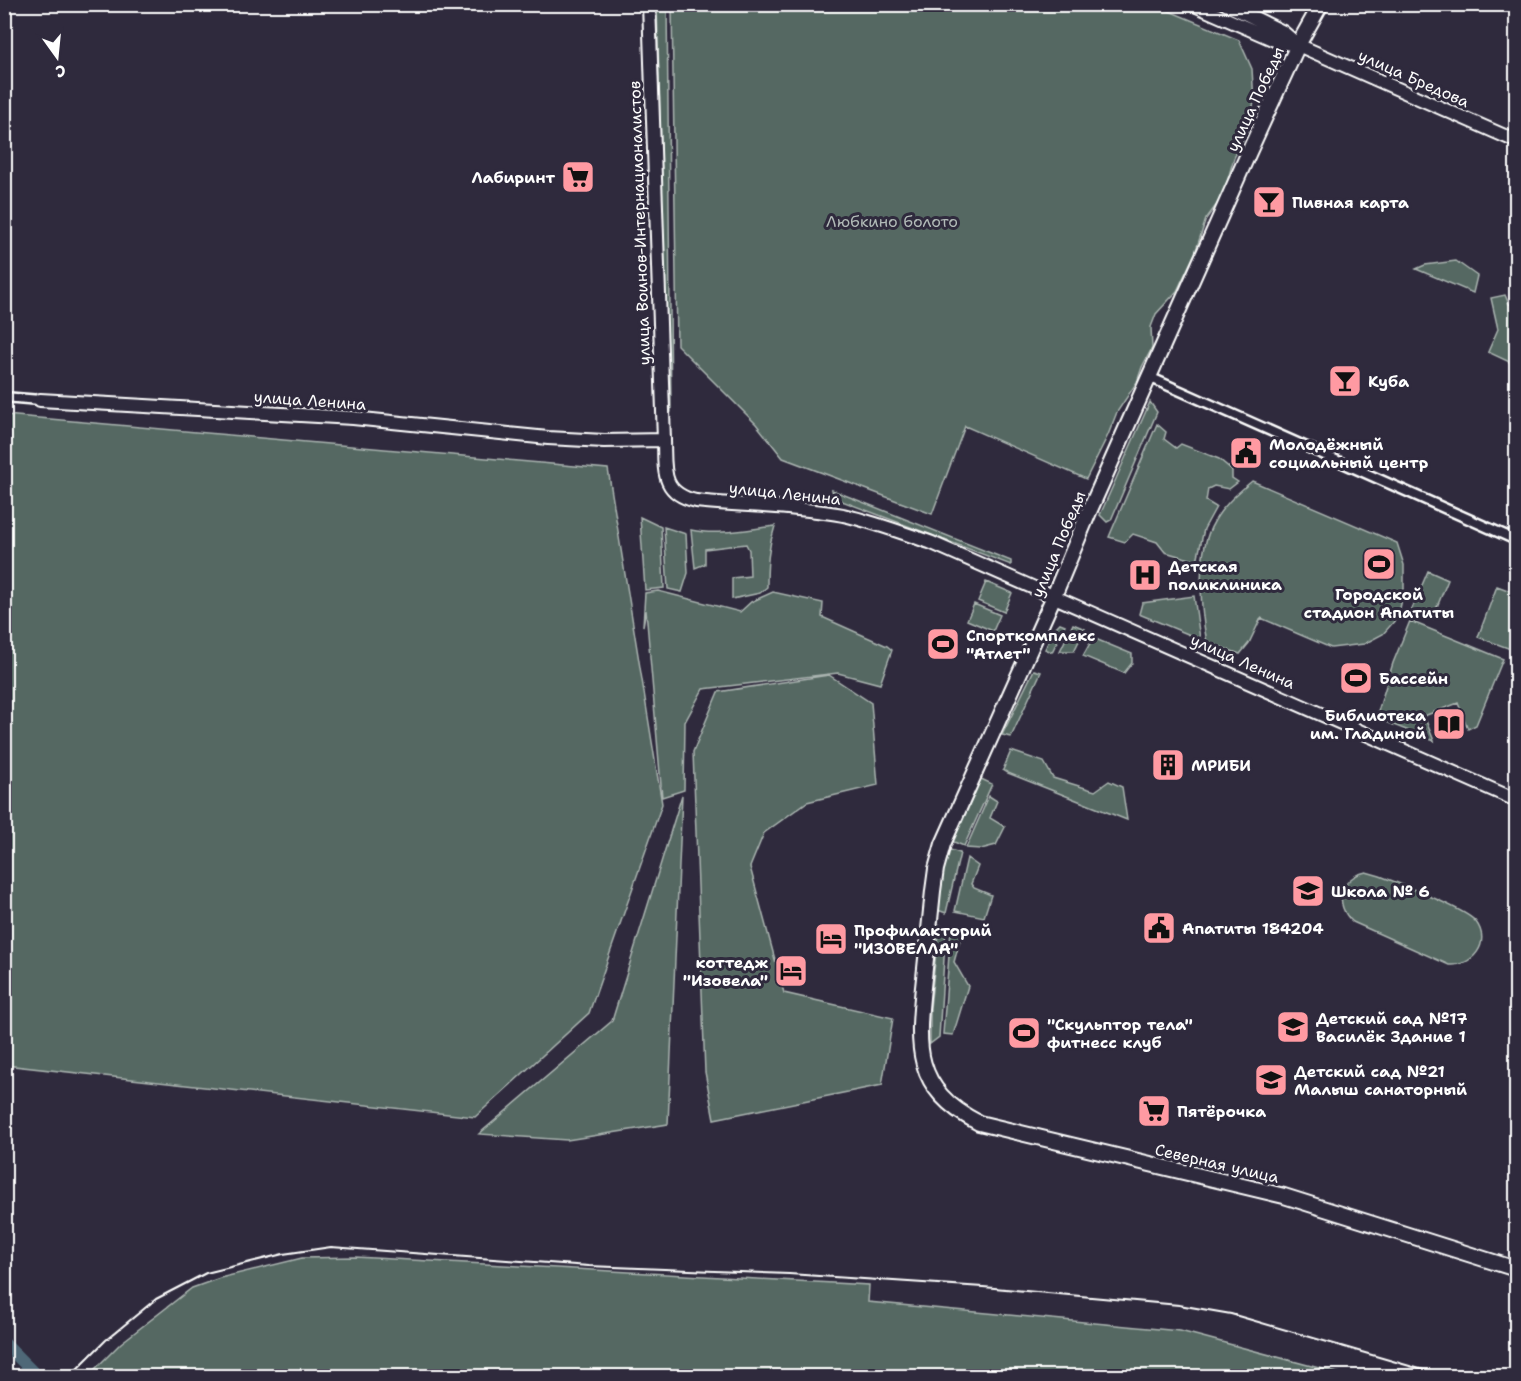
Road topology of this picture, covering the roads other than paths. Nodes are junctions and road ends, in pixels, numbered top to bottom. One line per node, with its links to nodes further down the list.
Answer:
1 (649, 4): 10 (street, улица Воинов-Интернационалистов)
2 (1192, 4): 5 (street)
3 (1227, 4): 5 (street)
4 (1320, 4): 5 (main road, улица Победы)
5 (1298, 45): 6 (street, улица Бредова); 7 (main road, улица Победы)
6 (1516, 141)
7 (1149, 377): 11 (street); 12 (main road, улица Победы)
8 (4, 397): 9 (street)
9 (40, 400): 10 (street, улица Ленина)
10 (664, 440): 12 (street, улица Ленина)
11 (1516, 540)
12 (1054, 596): 13 (street, улица Ленина); 14 (main road, улица Победы)
13 (1516, 800)
14 (927, 1072): 15 (main road, Северная улица)
15 (1516, 1269)

